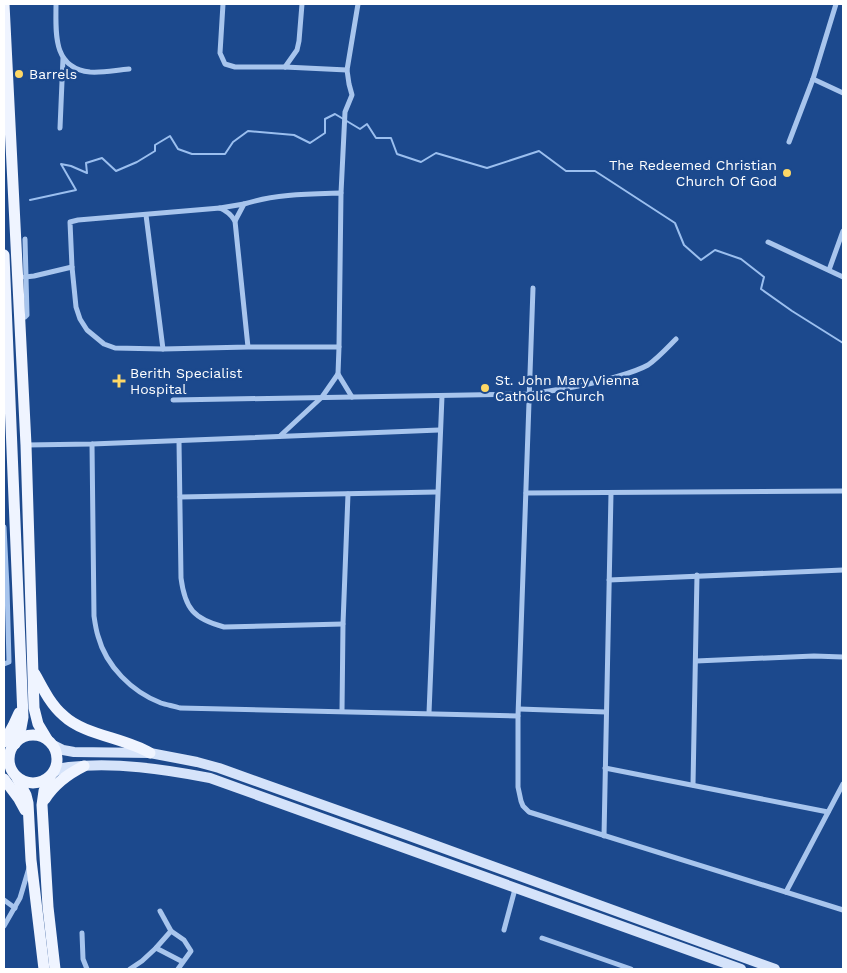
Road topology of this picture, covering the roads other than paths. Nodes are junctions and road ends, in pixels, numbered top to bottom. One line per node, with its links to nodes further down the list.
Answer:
1 (4, 4): 30 (main road)
2 (56, 4): 7 (street)
3 (222, 4): 8 (street)
4 (302, 4): 8 (street)
5 (358, 4): 10 (street)
6 (836, 4): 11 (street)
7 (63, 58): 9 (street); 13 (street)
8 (285, 67): 10 (street)
9 (129, 70)
10 (347, 70): 15 (street)
11 (813, 79): 12 (street); 14 (street)
12 (843, 93)
13 (60, 128)
14 (789, 142)
15 (341, 193): 16 (street); 33 (street)
16 (244, 204): 17 (street); 19 (street)
17 (220, 208): 18 (street); 19 (street)
18 (146, 215): 24 (street); 34 (street)
19 (235, 221): 32 (street)
20 (843, 231): 25 (street)
21 (25, 239): 27 (street)
22 (768, 242): 25 (street)
23 (4, 254): 29 (main road)
24 (72, 267): 27 (street); 34 (street)
25 (829, 270): 26 (street)
26 (843, 276)
27 (25, 277): 30 (street)
28 (533, 288): 36 (street)
29 (5, 302): 41 (main road)
30 (20, 318): 47 (main road)
31 (676, 339): 36 (street)
32 (248, 347): 33 (street); 34 (street)
33 (339, 347): 35 (street)
34 (163, 349)
35 (338, 374): 37 (street); 39 (street)
36 (529, 394): 38 (street); 50 (street)
37 (352, 396): 38 (street); 39 (street)
38 (442, 396): 43 (street)
39 (322, 397): 40 (street); 44 (street)
40 (173, 400)
41 (7, 401): 42 (main road)
42 (7, 426): 54 (main road)
43 (440, 430): 44 (street); 49 (street)
44 (280, 436): 45 (street)
45 (179, 441): 46 (street); 53 (street)
46 (92, 444): 47 (street); 67 (street)
47 (26, 445): 65 (main road)
48 (843, 491): 51 (street)
49 (438, 492): 52 (street); 69 (street)
50 (526, 493): 51 (street); 66 (street)
51 (611, 493): 57 (street)
52 (348, 494): 53 (street); 59 (street)
53 (180, 497): 59 (street)
54 (8, 527): 58 (street); 64 (main road)
55 (843, 570): 56 (street)
56 (697, 575): 57 (street); 62 (street)
57 (609, 580): 68 (street)
58 (6, 587): 63 (street)
59 (343, 624): 67 (street)
60 (4, 657): 63 (street)
61 (843, 657): 62 (street)
62 (696, 661): 80 (street)
63 (6, 663): 64 (street)
64 (20, 667): 72 (main road)
65 (34, 672): 71 (main road); 73 (main road)
66 (519, 709): 68 (street); 70 (street)
67 (342, 711): 69 (street)
68 (606, 712): 75 (street)
69 (429, 713): 70 (street)
70 (518, 716): 84 (street)
71 (50, 742): 72 (main road); 73 (main road); 76 (main road)
72 (9, 743): 77 (main road)
73 (150, 753): 107 (main road)
74 (84, 766): 76 (main road); 81 (main road); 86 (main road)
75 (605, 768): 80 (street); 84 (street)
76 (52, 775): 77 (main road); 81 (main road)
77 (17, 778): 83 (main road)
78 (4, 779): 83 (main road)
79 (843, 784): 82 (street)
80 (693, 785): 82 (street)
81 (42, 805): 101 (main road)
82 (828, 812): 87 (street)
83 (28, 815): 85 (main road)
84 (604, 836): 87 (street)
85 (31, 860): 89 (street); 100 (main road)
86 (515, 889): 93 (street); 99 (main road)
87 (786, 892): 90 (street)
88 (4, 900): 89 (street)
89 (15, 908): 92 (street)
90 (843, 910)
91 (160, 911): 94 (street)
92 (4, 926)
93 (504, 930)
94 (171, 931): 97 (street); 98 (street)
95 (82, 933): 102 (street)
96 (542, 938): 105 (street)
97 (156, 948): 98 (street); 103 (street)
98 (183, 962): 104 (street)
99 (729, 967): 106 (main road)
100 (44, 969)
101 (55, 969)
102 (88, 969)
103 (130, 969)
104 (178, 969)
105 (631, 969)
106 (741, 969)
107 (775, 969)

